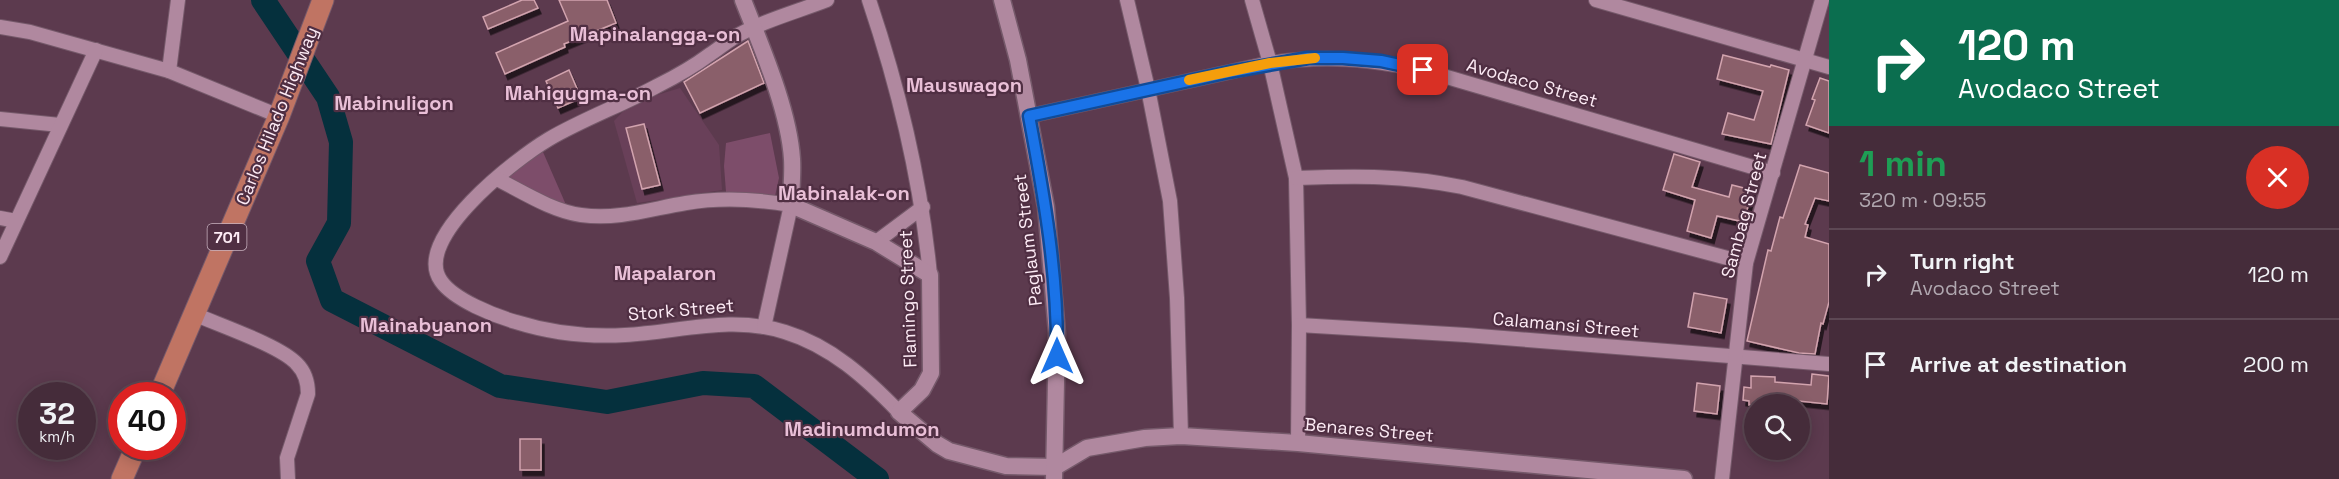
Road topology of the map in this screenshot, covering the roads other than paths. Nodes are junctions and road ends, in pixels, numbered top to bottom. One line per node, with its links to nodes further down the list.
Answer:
1 (178, 0): 17 (street)
2 (743, 0): 12 (street)
3 (827, 0): 12 (street, Stork Street)
4 (869, 0): 27 (street, Flamingo Street)
5 (1002, 0): 19 (street, Paglaum Street)
6 (1126, 0): 18 (street)
7 (1252, 0): 15 (street)
8 (1596, 0): 14 (street)
9 (1822, 0): 14 (street, Sambag Street)
10 (320, 8): 20 (main road, Carlos Hilado Highway / 701)
11 (0, 27): 13 (street)
12 (754, 28): 25 (street, Stork Street); 26 (street)
13 (96, 50): 17 (street); 22 (street)
14 (1805, 60): 16 (street); 23 (street, Sambag Street)
15 (1270, 63): 18 (street, Avodaco Street); 23 (street, Avodaco Street); 24 (street)
16 (1829, 67)
17 (169, 71): 20 (street)
18 (1148, 89): 19 (street, Avodaco Street); 41 (street)
19 (1029, 116): 44 (street, Paglaum Street)
20 (279, 117): 34 (main road, Carlos Hilado Highway / 701)
21 (0, 119): 22 (street)
22 (60, 125): 29 (street)
23 (1773, 173): 32 (street, Sambag Street)
24 (1296, 178): 32 (street); 35 (street)
25 (497, 179): 26 (street); 36 (street, Stork Street)
26 (790, 205): 30 (street); 36 (street)
27 (923, 207): 30 (street); 33 (street, Flamingo Street)
28 (0, 219): 29 (street)
29 (16, 220): 31 (street)
30 (876, 242): 33 (street)
31 (0, 257)
32 (1746, 263): 37 (street, Sambag Street)
33 (930, 275): 40 (street, Flamingo Street)
34 (195, 314): 39 (main road, Carlos Hilado Highway / 701); 46 (street)
35 (1299, 325): 37 (street, Calamansi Street); 42 (street)
36 (764, 327): 40 (street, Stork Street)
37 (1735, 357): 38 (street, Calamansi Street); 48 (street, Sambag Street)
38 (1829, 364)
39 (165, 382)
40 (899, 412): 44 (street, Stork Street)
41 (1181, 436): 42 (street, Benares Street); 44 (street, Benares Street)
42 (1298, 443): 47 (street, Benares Street)
43 (130, 460): 45 (main road)
44 (1055, 473)
45 (122, 479)
46 (288, 479)
47 (1684, 479)
48 (1722, 479)

